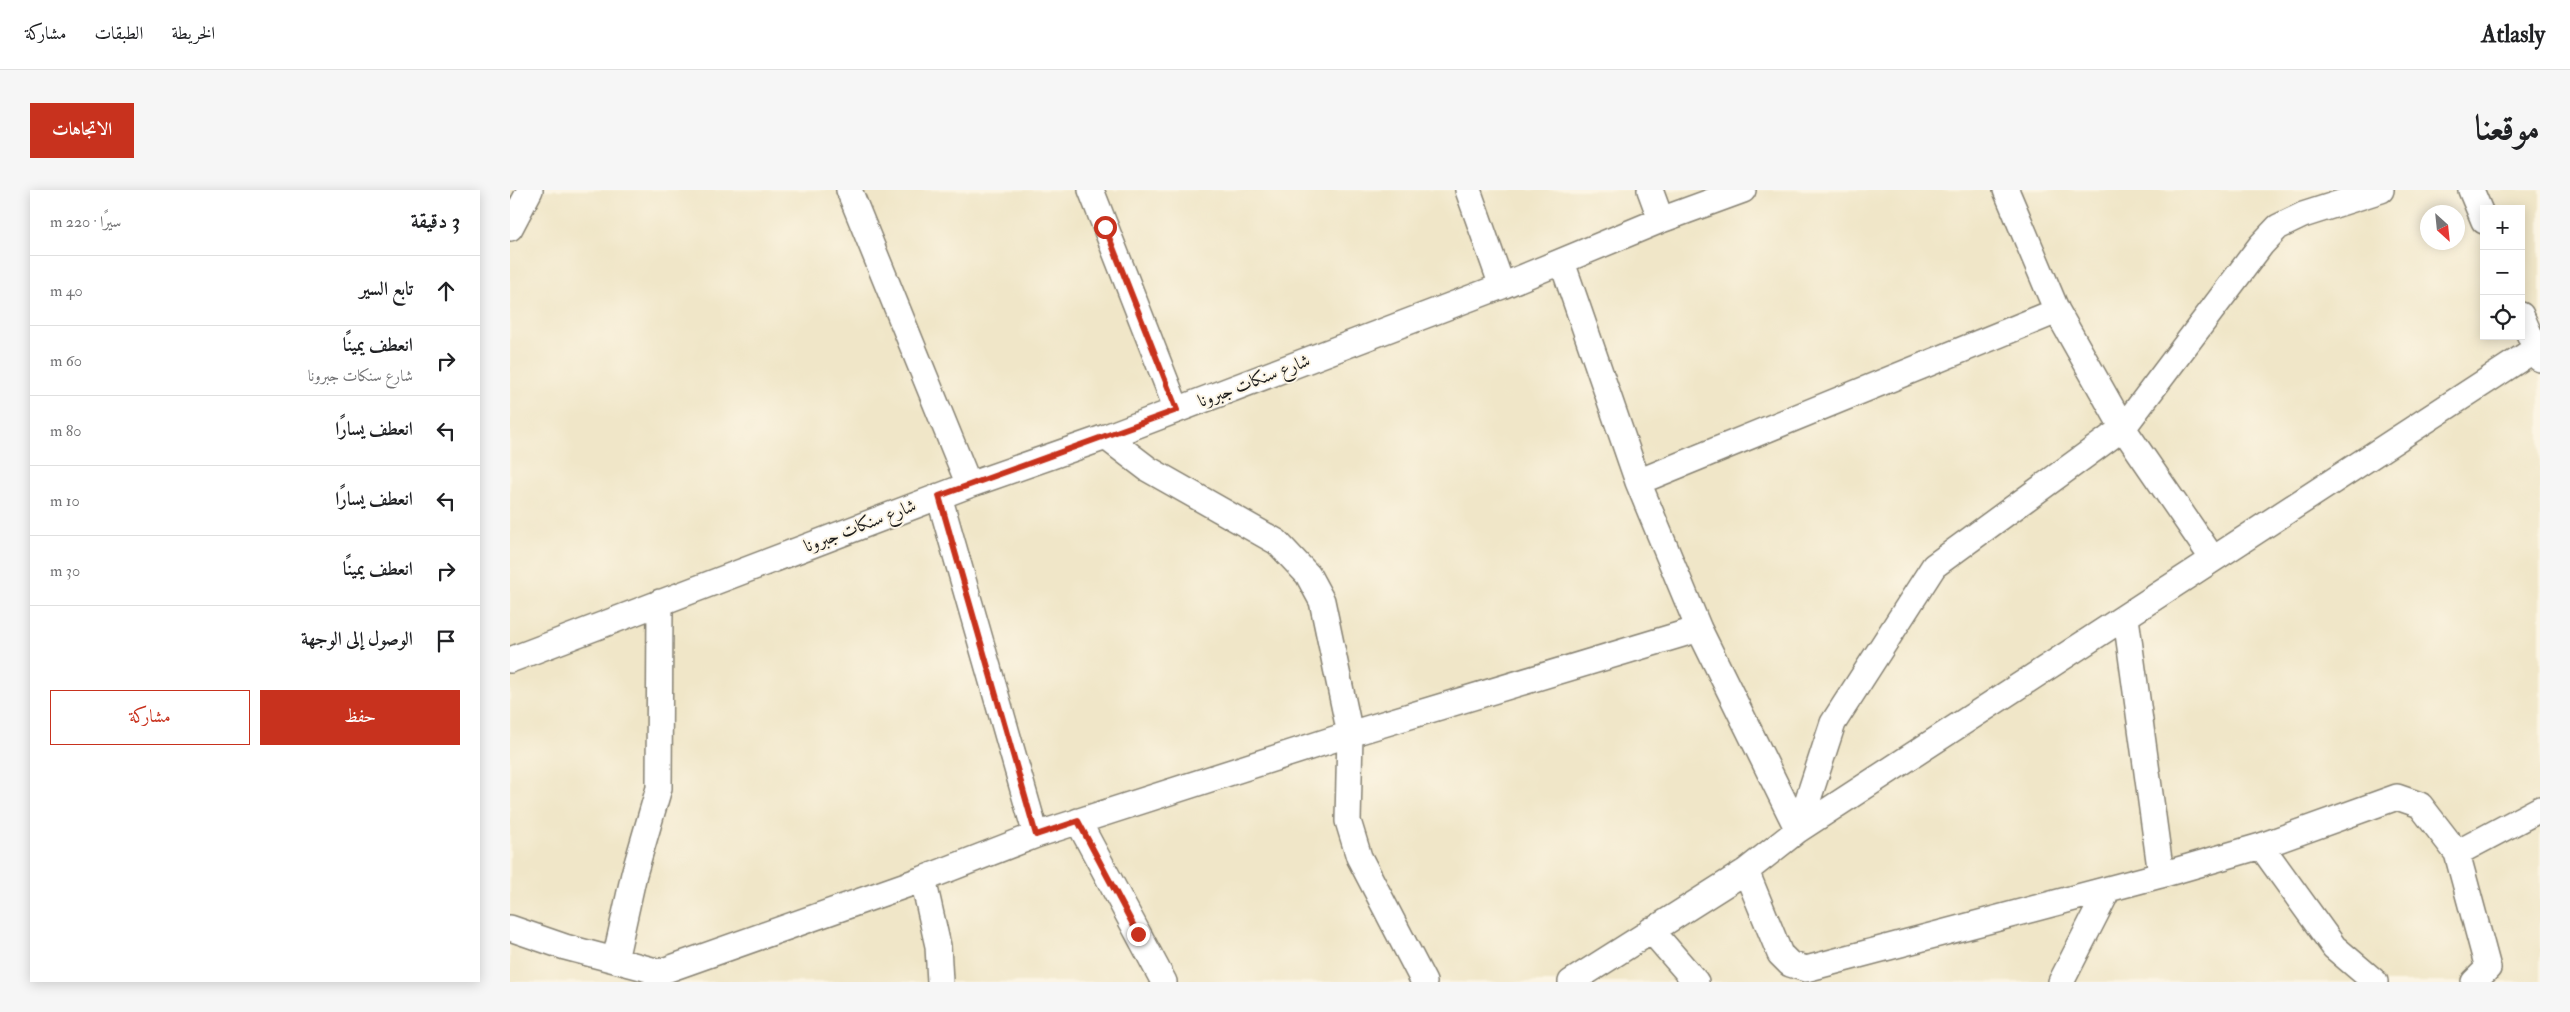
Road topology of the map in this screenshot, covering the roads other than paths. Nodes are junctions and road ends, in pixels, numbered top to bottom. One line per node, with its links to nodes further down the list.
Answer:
1 (530, 190): 12 (street)
2 (849, 190): 22 (street)
3 (1091, 190): 18 (street)
4 (1468, 190): 14 (street)
5 (1650, 190): 11 (street)
6 (1743, 190): 11 (street, شارع سنكات جبرونا)
7 (2006, 190): 15 (street)
8 (2381, 190): 19 (street)
9 (2471, 190): 10 (street)
10 (2480, 211)
11 (1661, 220): 13 (street, شارع سنكات جبرونا)
12 (510, 228)
13 (1562, 262): 14 (street, شارع سنكات جبرونا); 21 (street)
14 (1502, 286): 18 (street, شارع سنكات جبرونا)
15 (2057, 311): 19 (street); 21 (street)
16 (2525, 324): 17 (street)
17 (2538, 351): 24 (street)
18 (1177, 410): 20 (street, شارع سنكات جبرونا)
19 (2123, 428): 24 (street); 32 (street)
20 (1106, 437): 22 (street, شارع سنكات جبرونا); 29 (street)
21 (1638, 482): 27 (street)
22 (969, 485): 23 (street, شارع سنكات جبرونا)
23 (939, 496): 25 (street, شارع سنكات جبرونا); 33 (street)
24 (2213, 559): 26 (street)
25 (660, 602): 28 (street, شارع سنكات جبرونا); 42 (street)
26 (2126, 618): 32 (street); 37 (street)
27 (1699, 629): 29 (street); 32 (street)
28 (510, 660)
29 (1350, 734): 31 (street); 47 (street)
30 (2540, 809): 35 (street)
31 (1078, 821): 33 (street); 46 (street)
32 (1798, 830): 36 (street)
33 (1036, 835): 38 (street)
34 (2261, 846): 35 (street); 37 (street); 51 (street)
35 (2457, 853): 44 (street)
36 (1746, 871): 39 (street); 41 (street)
37 (2161, 875): 39 (street)
38 (923, 879): 43 (street); 45 (street)
39 (2108, 890): 50 (street)
40 (510, 928): 42 (street)
41 (1652, 930): 48 (street); 49 (street)
42 (615, 960): 43 (street)
43 (657, 977)
44 (2488, 977)
45 (940, 982)
46 (1164, 982)
47 (1424, 982)
48 (1570, 982)
49 (1696, 982)
50 (2061, 982)
51 (2375, 982)

